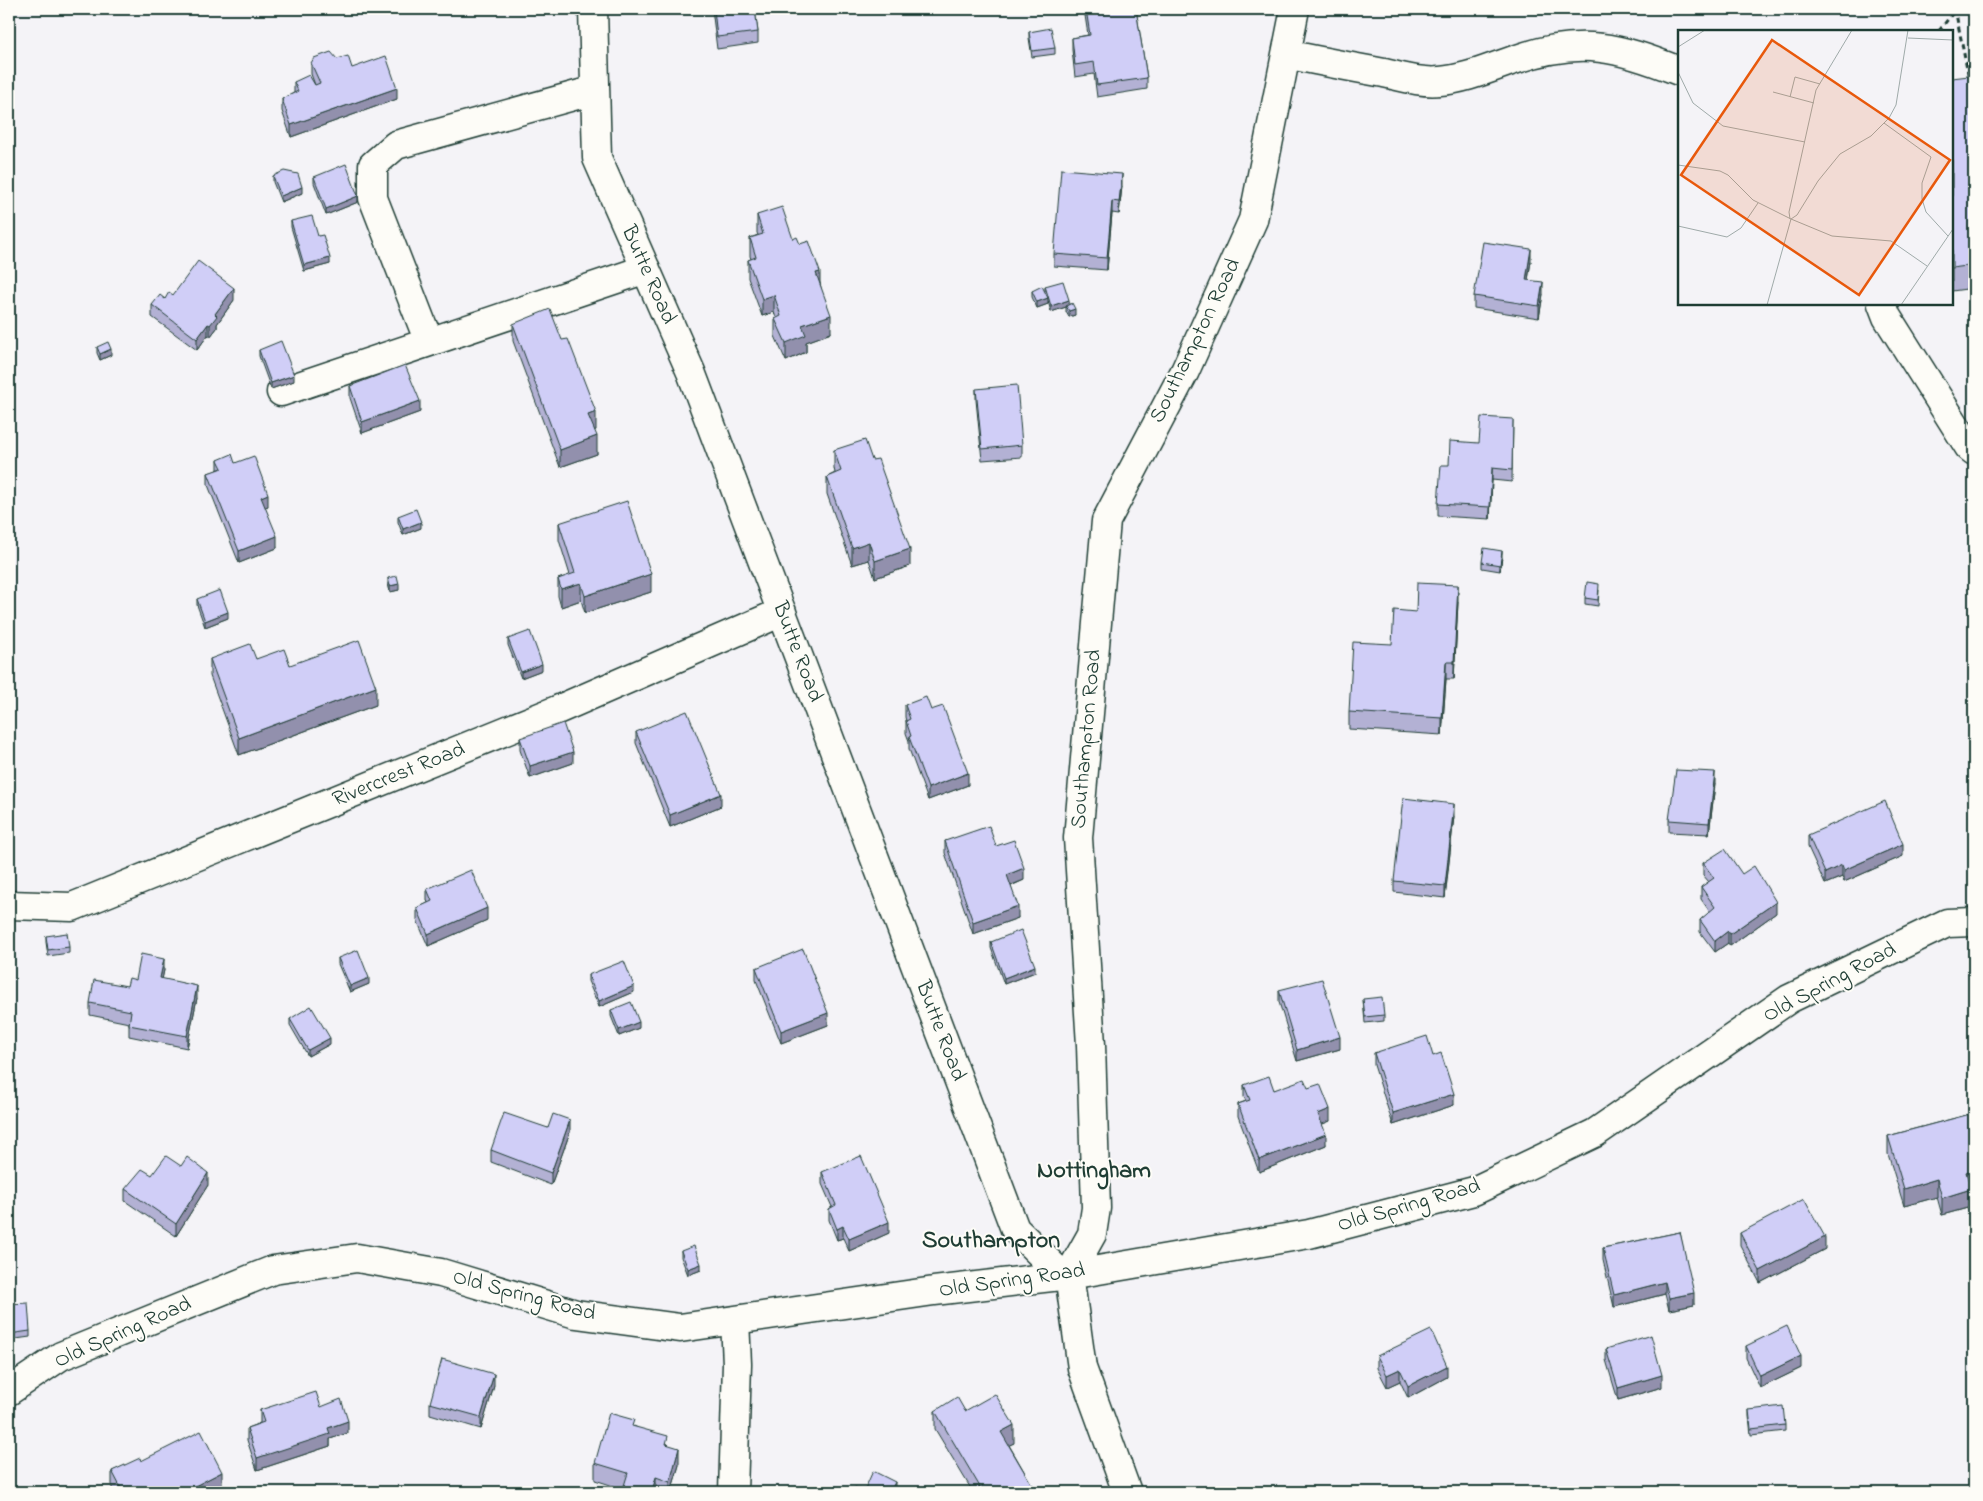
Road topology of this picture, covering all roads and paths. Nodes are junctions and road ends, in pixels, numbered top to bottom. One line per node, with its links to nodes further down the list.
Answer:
1 (593, 9): 8 (street, Butte Road)
2 (1295, 9): 5 (street, Southampton Road)
3 (1955, 9): 4 (path); 7 (path)
4 (1940, 30)
5 (1286, 54): 6 (street); 17 (street, Southampton Road)
6 (1678, 71)
7 (1970, 85)
8 (595, 90): 9 (street, Butte Road); 11 (street)
9 (646, 269): 11 (street); 14 (street, Butte Road)
10 (1882, 305): 13 (street)
11 (429, 342): 12 (street)
12 (281, 392)
13 (1974, 451)
14 (782, 612): 15 (street, Rivercrest Road); 17 (street, Butte Road)
15 (9, 905)
16 (1974, 922): 17 (street, Old Spring Road)
17 (1065, 1275): 18 (street, Old Spring Road); 21 (street)
18 (735, 1320): 19 (street, Old Spring Road); 20 (street)
19 (9, 1391)
20 (733, 1492)
21 (1127, 1492)

